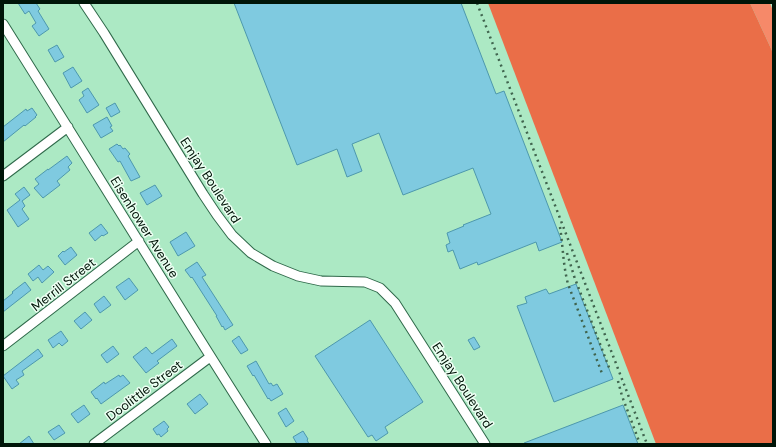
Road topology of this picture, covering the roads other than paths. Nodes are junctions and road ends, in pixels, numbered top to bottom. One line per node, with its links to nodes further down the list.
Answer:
1 (84, 3): 10 (street, Emjay Boulevard)
2 (3, 24): 3 (street, Eisenhower Avenue)
3 (68, 127): 4 (street); 5 (street, Eisenhower Avenue)
4 (3, 176)
5 (139, 241): 6 (street, Merrill Street); 7 (street, Eisenhower Avenue)
6 (3, 346)
7 (210, 357): 8 (street, Doolittle Street); 9 (street, Eisenhower Avenue)
8 (94, 444)
9 (266, 444)
10 (485, 444)

